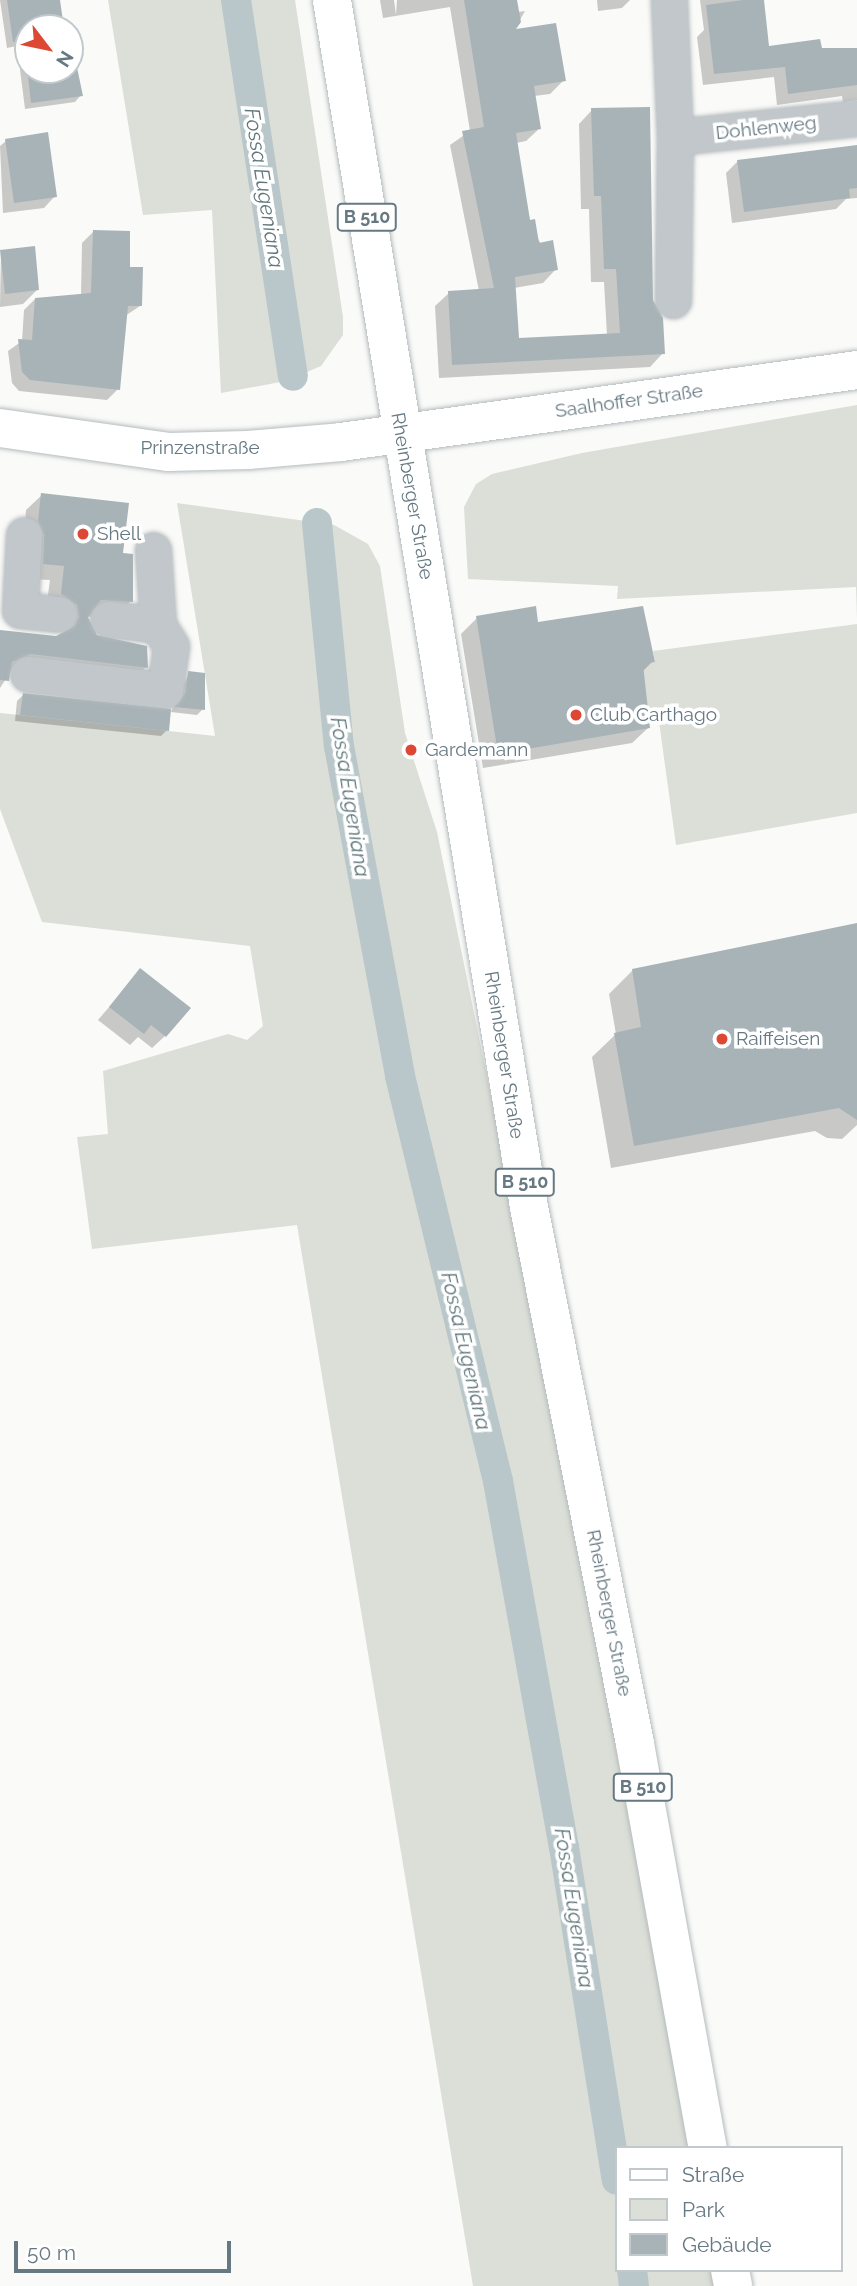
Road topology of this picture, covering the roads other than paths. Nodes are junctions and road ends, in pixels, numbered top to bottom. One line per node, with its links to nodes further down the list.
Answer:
1 (332, 0): 8 (main road, Rheinberger Straße / B 510)
2 (669, 0): 4 (street)
3 (857, 118): 4 (street, Dohlenweg)
4 (675, 137): 5 (street)
5 (673, 300)
6 (857, 370): 8 (main road, Saalhoffer Straße)
7 (0, 428): 8 (main road, Prinzenstraße)
8 (400, 433): 15 (main road, Rheinberger Straße / B 510)
9 (24, 535): 11 (street)
10 (153, 550): 13 (street)
11 (59, 614)
12 (108, 619): 13 (street)
13 (158, 625): 14 (street)
14 (29, 674)
15 (708, 2146)

